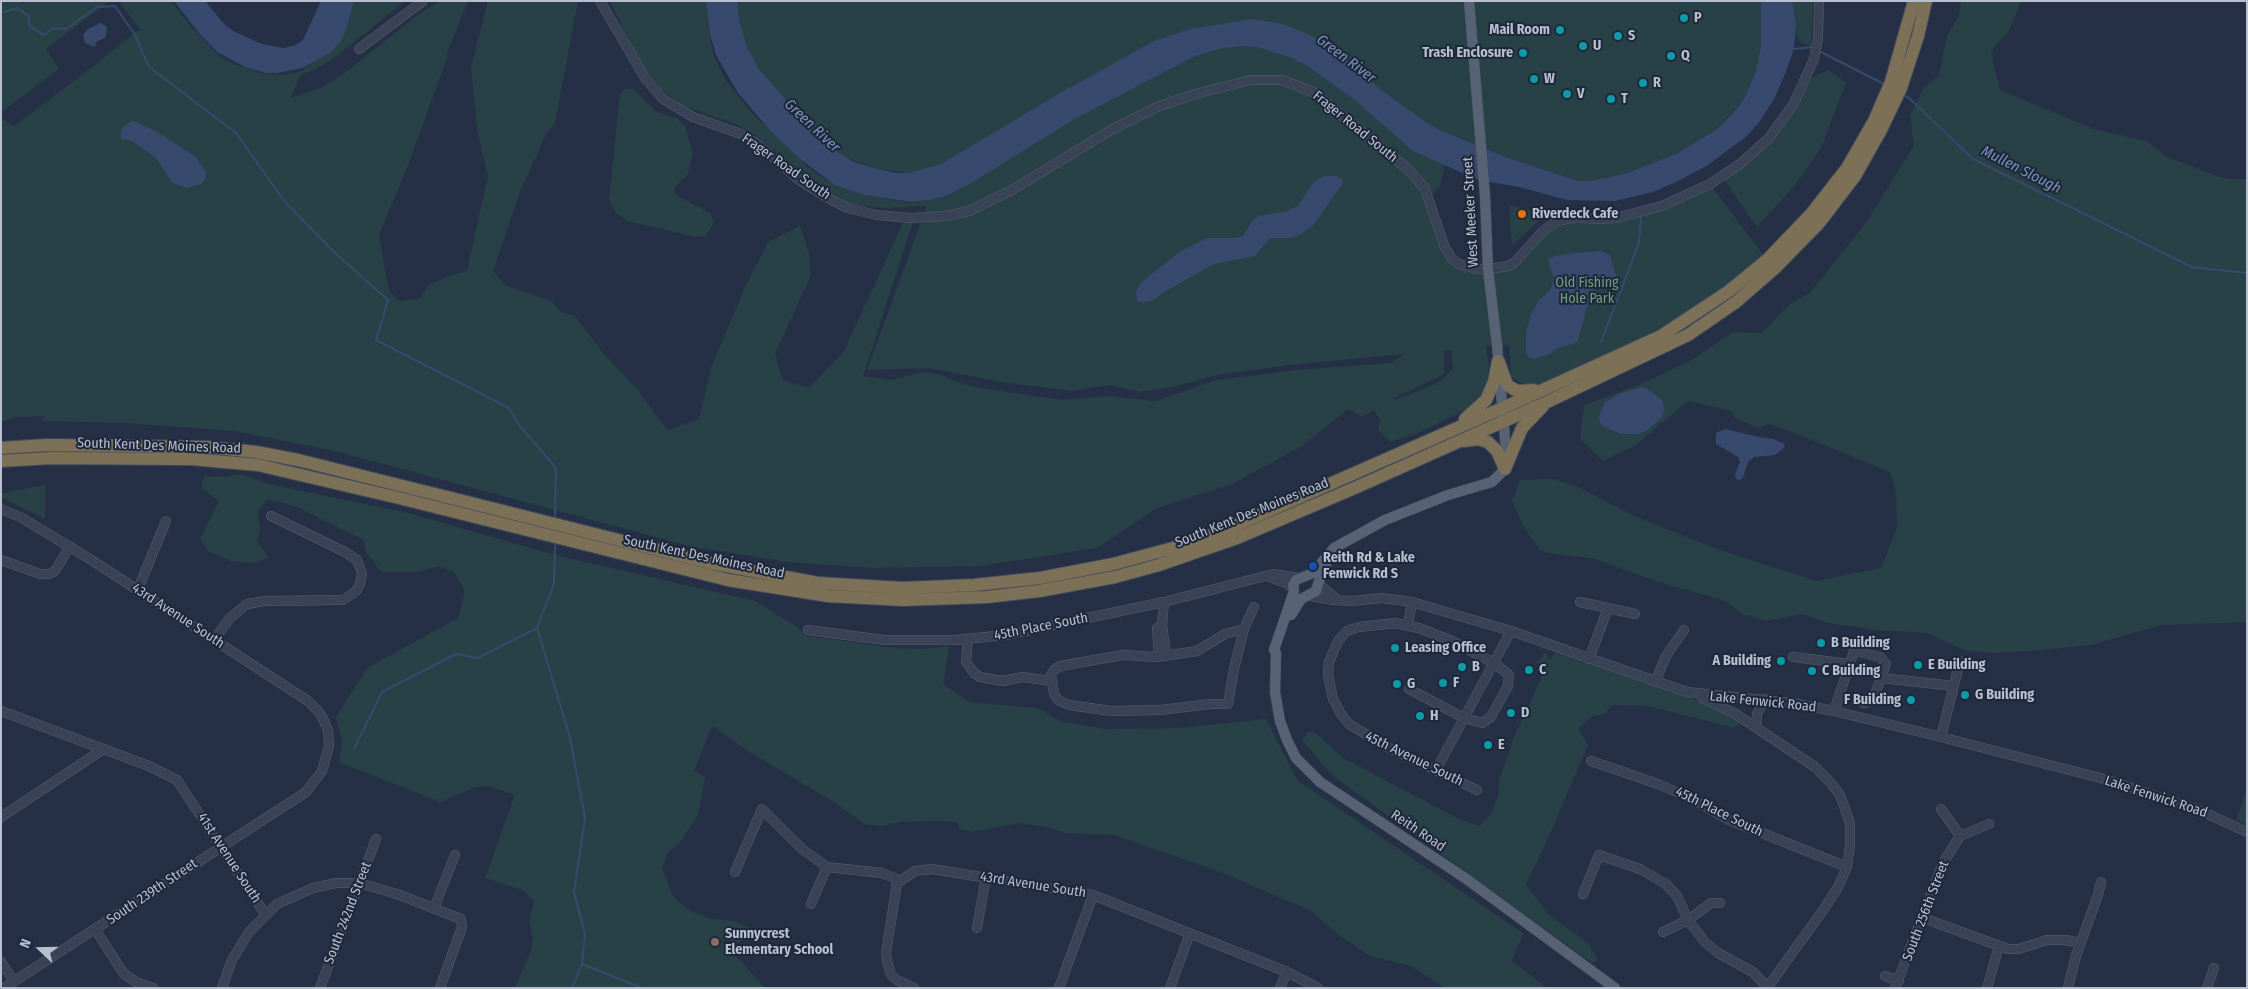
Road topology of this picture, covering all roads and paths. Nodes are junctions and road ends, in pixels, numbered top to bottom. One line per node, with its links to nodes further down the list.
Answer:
1 (423, 1): 8 (street)
2 (600, 1): 10 (street, Frager Road South)
3 (1469, 1): 10 (main road, West Meeker Street)
4 (1819, 1): 10 (street, Frager Road South)
5 (1914, 1): 7 (highway, South Kent Des Moines Road)
6 (1926, 1): 7 (highway, South Kent Des Moines Road)
7 (1908, 47): 9 (highway, South Kent Des Moines Road)
8 (359, 49)
9 (1877, 125): 12 (highway, South Kent Des Moines Road); 13 (highway, South Kent Des Moines Road)
10 (1488, 269): 11 (main road, West Meeker Street)
11 (1498, 361): 12 (highway); 14 (main road, West Meeker Street); 15 (highway)
12 (1544, 388): 14 (highway, South Kent Des Moines Road)
13 (1548, 402): 14 (highway, South Kent Des Moines Road); 18 (highway)
14 (1503, 414): 15 (highway, South Kent Des Moines Road); 18 (main road)
15 (1451, 437): 16 (highway, South Kent Des Moines Road); 17 (highway, South Kent Des Moines Road); 18 (highway)
16 (1, 448)
17 (1, 461)
18 (1505, 469): 23 (main road, Reith Road)
19 (1, 509): 22 (street, 43rd Avenue South)
20 (272, 516): 43 (street)
21 (166, 521): 28 (street)
22 (70, 546): 24 (street); 28 (street, 43rd Avenue South)
23 (1340, 546): 26 (main road, Reith Road); 27 (main road, Reith Road)
24 (1, 560)
25 (1270, 576): 26 (street, 45th Place South); 29 (street); 31 (street, 45th Place South)
26 (1303, 576): 27 (main road); 29 (main road, Reith Road)
27 (1319, 582): 29 (main road, Reith Road); 30 (street)
28 (138, 589): 43 (street, 43rd Avenue South)
29 (1300, 593): 30 (street, Lake Fenwick Road); 113 (main road, Reith Road)
30 (1336, 599): 32 (street, Lake Fenwick Road)
31 (1161, 602): 42 (street, 45th Place South); 44 (street)
32 (1412, 602): 37 (street); 41 (street, Lake Fenwick Road)
33 (1580, 602): 35 (street)
34 (1254, 607): 38 (street)
35 (1608, 608): 36 (street); 46 (street)
36 (1635, 614)
37 (1408, 626): 48 (street); 66 (street, 45th Avenue South)
38 (1244, 629): 44 (street); 51 (street)
39 (808, 630): 42 (street, 45th Place South)
40 (1684, 630): 52 (street)
41 (1511, 631): 46 (street, Lake Fenwick Road); 48 (street)
42 (968, 639): 51 (street)
43 (214, 640): 63 (street, 43rd Avenue South)
44 (1163, 656): 51 (street)
45 (1793, 657): 49 (street)
46 (1589, 659): 52 (street, Lake Fenwick Road)
47 (1960, 661): 53 (street)
48 (1494, 663): 60 (street); 60 (street)
49 (1850, 664): 50 (street); 59 (street)
50 (1882, 678): 53 (street); 57 (street)
51 (1051, 681)
52 (1655, 682): 55 (street, Lake Fenwick Road)
53 (1954, 686): 62 (street)
54 (1409, 689): 60 (street)
55 (1687, 692): 56 (street, Lake Fenwick Road); 61 (street)
56 (1765, 700): 59 (street, Lake Fenwick Road); 61 (street)
57 (1864, 703)
58 (1, 711): 64 (street, 41st Avenue South)
59 (1834, 711): 62 (street, Lake Fenwick Road)
60 (1464, 718): 66 (street)
61 (1756, 726): 77 (street)
62 (1941, 737): 71 (street, Lake Fenwick Road)
63 (329, 746): 74 (street, South 239th Street)
64 (102, 750): 69 (street); 74 (street, 41st Avenue South)
65 (1591, 761): 77 (street, 45th Place South)
66 (1436, 770): 67 (street, 45th Avenue South)
67 (1477, 790)
68 (1941, 809): 72 (street)
69 (1, 817)
70 (1990, 824): 72 (street)
71 (2247, 832)
72 (1960, 836): 89 (street, South 256th Street)
73 (376, 839): 81 (street, South 242nd Street)
74 (221, 846): 88 (street, 41st Avenue South); 92 (street, South 239th Street)
75 (454, 855): 87 (street)
76 (827, 867): 78 (street); 82 (street); 86 (street)
77 (1847, 867): 114 (street)
78 (735, 872)
79 (986, 877): 82 (street, 43rd Avenue South); 84 (street, 43rd Avenue South); 91 (street)
80 (2100, 882): 95 (street)
81 (359, 883): 87 (street, 41st Avenue South); 88 (street, 41st Avenue South); 106 (street, South 242nd Street)
82 (897, 883): 108 (street)
83 (1583, 894): 90 (street)
84 (1093, 895): 94 (street, 43rd Avenue South); 109 (street)
85 (1720, 903): 90 (street)
86 (811, 904)
87 (434, 908): 107 (street, 41st Avenue South)
88 (265, 914): 105 (street)
89 (1923, 918): 96 (street); 102 (street, South 256th Street)
90 (1688, 920): 93 (street); 114 (street)
91 (977, 928)
92 (95, 929): 101 (street, South 239th Street); 104 (street)
93 (1663, 932)
94 (1190, 933): 99 (street, 43rd Avenue South); 110 (street)
95 (2080, 943): 96 (street); 116 (street)
96 (1999, 946): 115 (street)
97 (1, 962): 101 (street)
98 (2214, 968): 117 (street)
99 (1287, 972): 111 (street); 112 (street, 43rd Avenue South)
100 (1884, 976): 102 (street)
101 (14, 981): 103 (street, South 239th Street)
102 (1897, 984)
103 (4, 988)
104 (153, 988)
105 (222, 988)
106 (320, 988)
107 (440, 988)
108 (914, 988)
109 (1058, 988)
110 (1170, 988)
111 (1280, 988)
112 (1318, 988)
113 (1615, 988)
114 (1767, 988)
115 (1987, 988)
116 (2068, 988)
117 (2207, 988)

